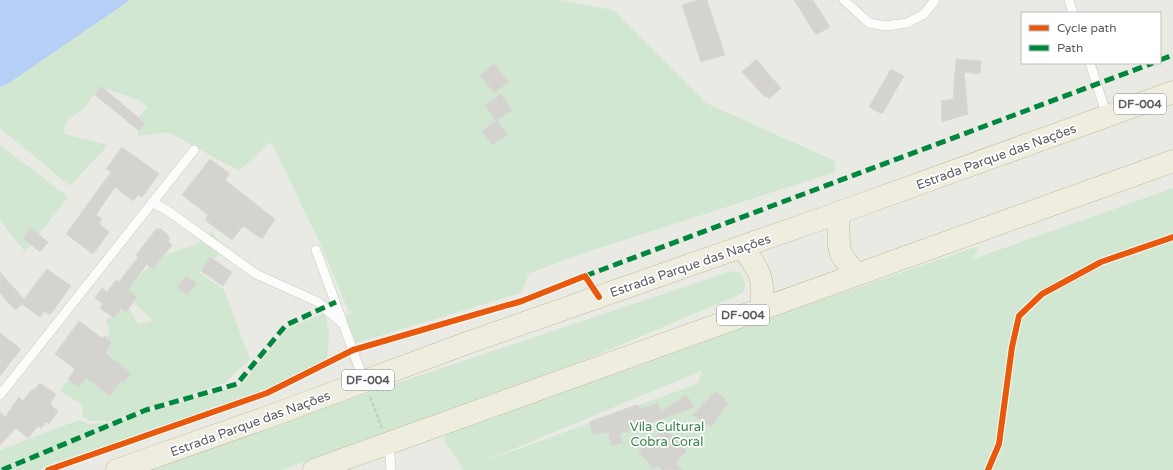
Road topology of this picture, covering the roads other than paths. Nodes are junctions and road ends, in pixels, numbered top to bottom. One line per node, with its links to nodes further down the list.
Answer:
1 (844, 0): 2 (lane)
2 (935, 0)
3 (1068, 0): 4 (lane)
4 (1073, 12)
5 (1090, 64): 7 (lane)
6 (1173, 92): 7 (highway, Estrada Parque das Nações / DF-004)
7 (1107, 116): 11 (highway, Estrada Parque das Nações / DF-004)
8 (194, 150): 10 (lane)
9 (1173, 161): 14 (highway, DF-004)
10 (152, 202): 16 (lane); 18 (lane)
11 (838, 213): 12 (highway, Estrada Parque das Nações / DF-004); 14 (highway)
12 (742, 247): 15 (highway); 17 (highway, Estrada Parque das Nações / DF-004)
13 (316, 250): 16 (lane)
14 (856, 275): 15 (highway, DF-004)
15 (761, 309): 19 (highway, DF-004)
16 (343, 324): 17 (lane)
17 (364, 381): 20 (highway, Estrada Parque das Nações / DF-004)
18 (0, 395)
19 (389, 443): 21 (highway, DF-004); 22 (lane)
20 (117, 470)
21 (314, 470)
22 (391, 470)

